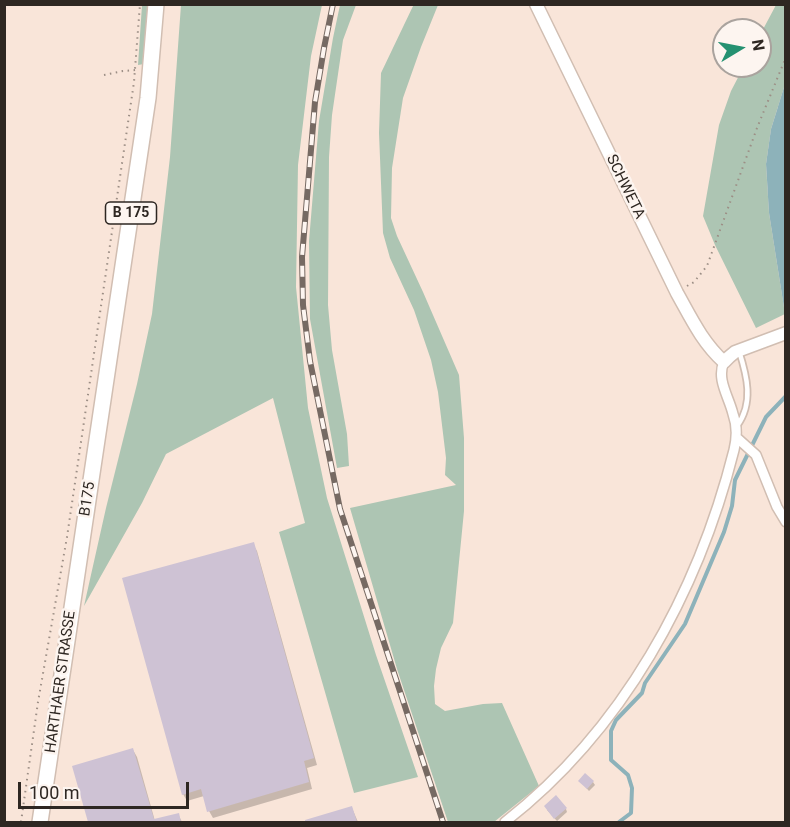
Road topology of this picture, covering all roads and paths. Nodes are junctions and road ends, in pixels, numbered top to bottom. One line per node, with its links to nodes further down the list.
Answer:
1 (140, 4): 5 (path)
2 (156, 4): 5 (main road, B 175)
3 (536, 4): 7 (street, SCHWETA)
4 (786, 57): 7 (path)
5 (143, 70): 6 (path); 13 (main road, B175 / B 175); 14 (path)
6 (104, 75)
7 (677, 292): 10 (street, SCHWETA)
8 (786, 333): 9 (street)
9 (738, 351): 10 (street); 11 (lane)
10 (724, 362): 11 (street)
11 (736, 433): 12 (street); 16 (street)
12 (786, 522)
13 (76, 577): 15 (main road, HARTHAER STRASSE / B 175)
14 (21, 822)
15 (40, 822)
16 (505, 822)

